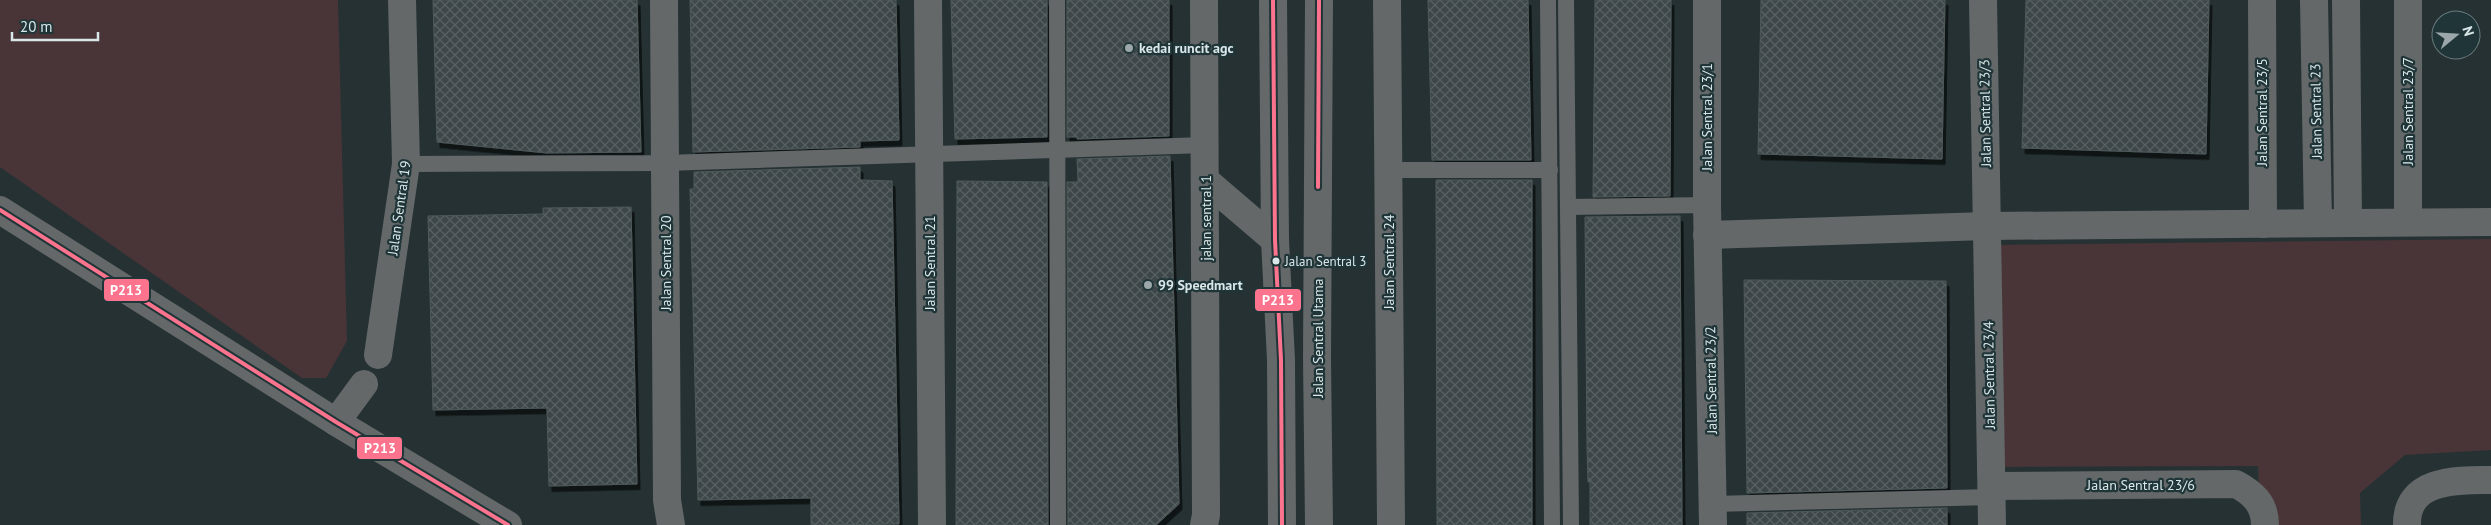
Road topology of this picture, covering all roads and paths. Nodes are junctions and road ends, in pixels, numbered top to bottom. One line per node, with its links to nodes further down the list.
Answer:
1 (402, 0): 21 (street, Jalan Sentral 19)
2 (664, 0): 20 (street, Jalan Sentral 20)
3 (928, 0): 19 (street, Jalan Sentral 21)
4 (1057, 0): 18 (lane)
5 (1204, 0): 17 (street, jalan sentral 1)
6 (1273, 0): 35 (street)
7 (1319, 0): 48 (street, Jalan Sentral Utama)
8 (1387, 0): 22 (street, Jalan Sentral 24)
9 (1548, 0): 23 (lane)
10 (1566, 0): 26 (lane)
11 (1707, 0): 25 (street, Jalan Sentral 23/1)
12 (1983, 0): 33 (street, Jalan Sentral 23/3)
13 (2262, 0): 32 (street, Jalan Sentral 23/5)
14 (2314, 0): 30 (street, Jalan Sentral 23)
15 (2346, 0): 31 (street)
16 (2408, 0): 28 (street, Jalan Sentral 23/7)
17 (1204, 145): 18 (lane); 24 (street, jalan sentral 1)
18 (1059, 148): 19 (lane); 45 (lane)
19 (929, 155): 20 (lane); 44 (street, Jalan Sentral 21)
20 (666, 163): 21 (lane); 43 (street, Jalan Sentral 20)
21 (406, 164): 36 (street, Jalan Sentral 19)
22 (1388, 170): 23 (lane); 49 (street, Jalan Sentral 24)
23 (1550, 170): 50 (lane)
24 (1206, 181): 35 (street); 46 (street, jalan sentral 1)
25 (1707, 205): 26 (lane); 34 (street, Jalan Sentral 23/1)
26 (1568, 207): 51 (lane)
27 (0, 210): 38 (street)
28 (2408, 222): 29 (street); 31 (street)
29 (2491, 222)
30 (2318, 223): 31 (street); 32 (street)
31 (2348, 223)
32 (2263, 224): 33 (street)
33 (1986, 226): 34 (street); 40 (street, Jalan Sentral 23/4)
34 (1707, 234): 41 (street, Jalan Sentral 23/2)
35 (1275, 240): 47 (street)
36 (378, 355)
37 (364, 384): 38 (street)
38 (336, 422): 42 (street)
39 (2491, 480): 54 (street)
40 (1992, 492): 41 (lane); 52 (street, Jalan Sentral 23/4); 53 (street, Jalan Sentral 23/6)
41 (1713, 514)
42 (508, 525)
43 (671, 525)
44 (932, 525)
45 (1058, 525)
46 (1204, 525)
47 (1282, 525)
48 (1319, 525)
49 (1391, 525)
50 (1552, 525)
51 (1571, 525)
52 (1992, 525)
53 (2265, 525)
54 (2406, 525)

